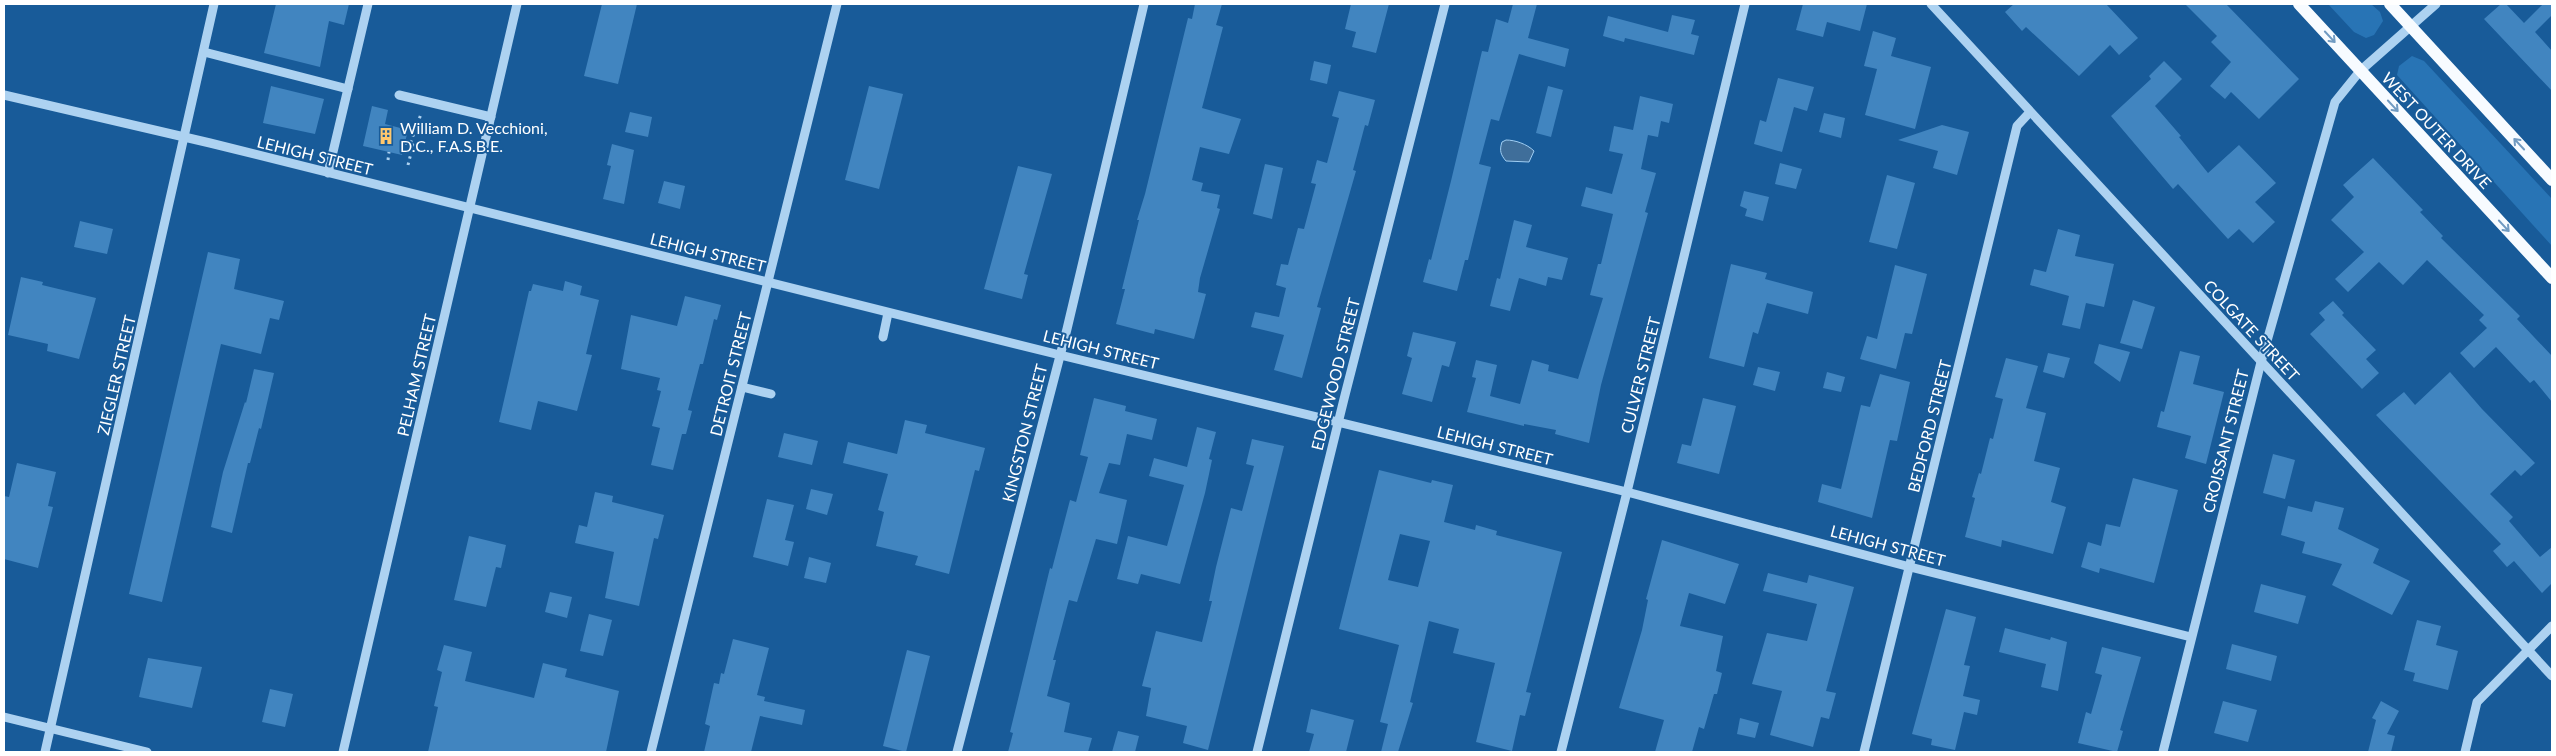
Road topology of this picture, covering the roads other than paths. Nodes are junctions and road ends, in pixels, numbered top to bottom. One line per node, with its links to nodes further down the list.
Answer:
1 (214, 4): 13 (street, ZIEGLER STREET)
2 (368, 4): 15 (street)
3 (517, 4): 19 (street, PELHAM STREET)
4 (838, 4): 25 (street, DETROIT STREET)
5 (1144, 4): 28 (street, KINGSTON STREET)
6 (1445, 4): 32 (street, EDGEWOOD STREET)
7 (1745, 4): 33 (street, CULVER STREET)
8 (1931, 4): 18 (street, COLGATE STREET)
9 (2299, 4): 14 (main road, WEST OUTER DRIVE, one-way to 14)
10 (2390, 4): 12 (main road)
11 (2436, 4): 12 (street, CROISSANT STREET)
12 (2412, 27): 14 (street, CROISSANT STREET); 22 (main road, one-way to 12)
13 (204, 52): 15 (street); 20 (street, ZIEGLER STREET)
14 (2360, 71): 24 (main road, WEST OUTER DRIVE, one-way to 24); 29 (street, CROISSANT STREET)
15 (348, 89): 21 (street)
16 (4, 95): 20 (street, LEHIGH STREET)
17 (400, 95): 19 (street)
18 (2030, 112): 29 (street, COLGATE STREET); 34 (street, BEDFORD STREET)
19 (491, 117): 23 (street, PELHAM STREET)
20 (185, 138): 21 (street, LEHIGH STREET); 40 (street, ZIEGLER STREET)
21 (328, 173): 23 (street, LEHIGH STREET)
22 (2552, 180)
23 (470, 209): 25 (street, LEHIGH STREET); 43 (street, PELHAM STREET)
24 (2552, 278)
25 (768, 282): 26 (street, LEHIGH STREET); 30 (street, DETROIT STREET)
26 (888, 312): 27 (street); 28 (street, LEHIGH STREET)
27 (883, 336)
28 (1060, 355): 32 (street, LEHIGH STREET); 45 (street, KINGSTON STREET)
29 (2261, 362): 36 (street, CROISSANT STREET); 37 (street, COLGATE STREET)
30 (742, 387): 31 (street); 44 (street, DETROIT STREET)
31 (771, 394)
32 (1339, 423): 33 (street, LEHIGH STREET); 46 (street, EDGEWOOD STREET)
33 (1627, 492): 34 (street, LEHIGH STREET); 47 (street, CULVER STREET)
34 (1910, 567): 36 (street, LEHIGH STREET); 48 (street, BEDFORD STREET)
35 (2552, 626): 37 (street)
36 (2191, 637): 49 (street, CROISSANT STREET)
37 (2527, 649): 38 (street, COLGATE STREET); 50 (street)
38 (2552, 676)
39 (4, 717): 40 (street)
40 (50, 729): 41 (street, ZIEGLER STREET); 42 (street)
41 (45, 752)
42 (147, 752)
43 (343, 752)
44 (652, 752)
45 (957, 752)
46 (1257, 752)
47 (1560, 752)
48 (1864, 752)
49 (2162, 752)
50 (2465, 752)

